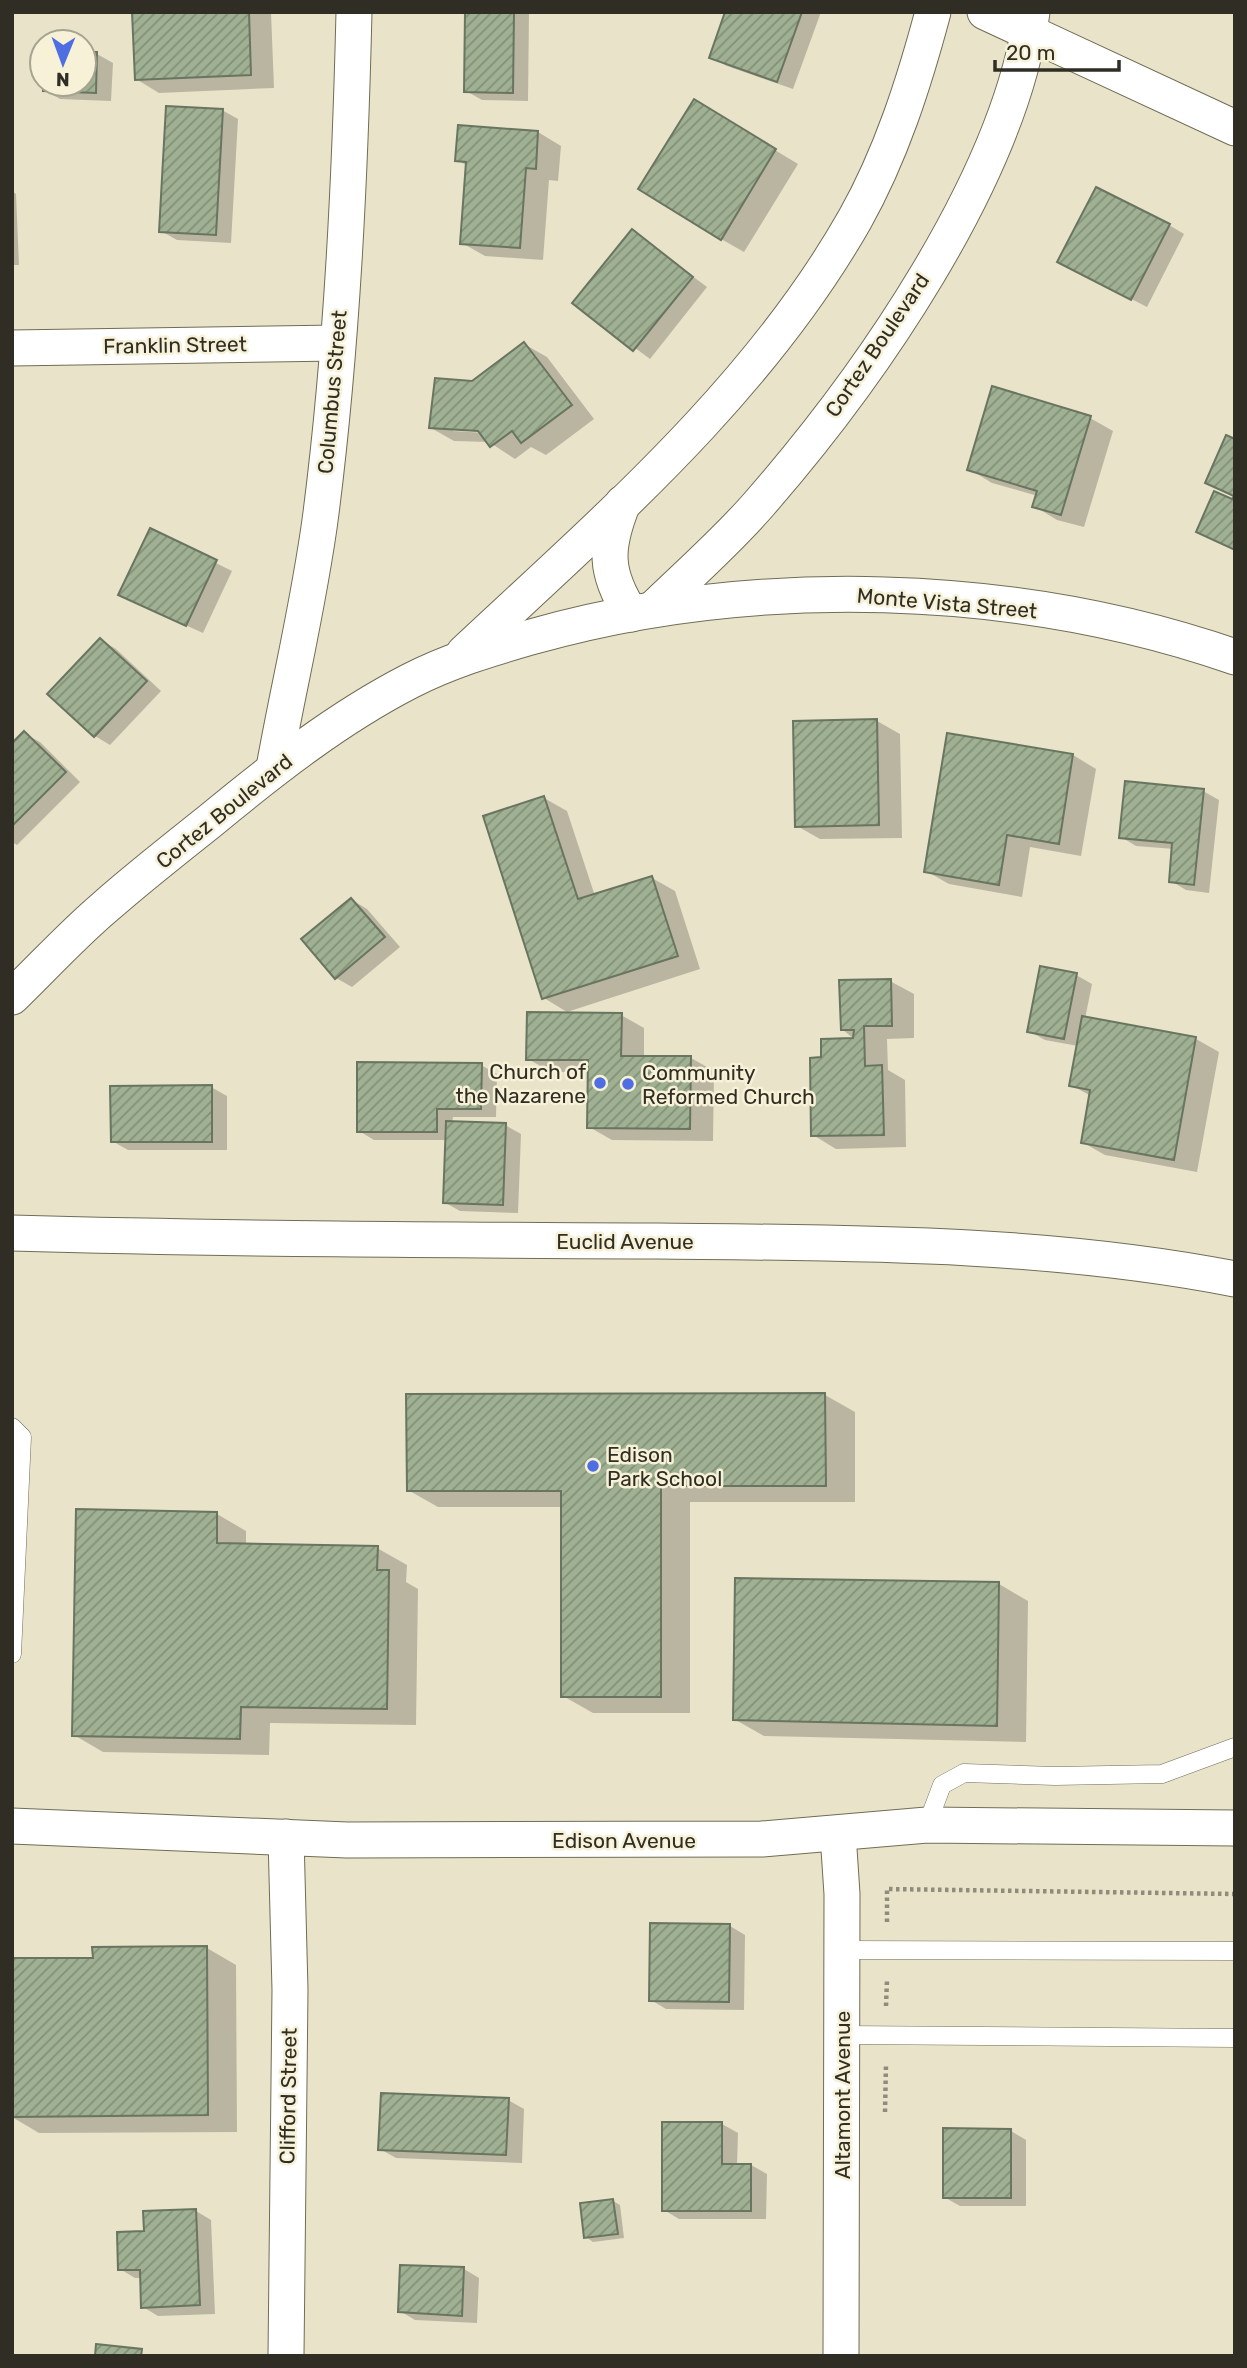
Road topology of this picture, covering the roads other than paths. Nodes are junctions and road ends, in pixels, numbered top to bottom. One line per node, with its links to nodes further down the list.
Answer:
1 (355, 12): 6 (street, Columbus Street)
2 (933, 12): 8 (street, Cortez Boulevard)
3 (985, 12): 4 (street)
4 (1031, 22): 5 (street); 9 (street, Cortez Boulevard)
5 (1235, 128)
6 (337, 343): 7 (street, Franklin Street); 12 (street, Columbus Street)
7 (12, 348)
8 (624, 500): 9 (street, Cortez Boulevard); 11 (street, Cortez Boulevard)
9 (642, 612): 10 (street, Monte Vista Street); 11 (street, Cortez Boulevard)
10 (1235, 657)
11 (459, 658): 12 (street, Cortez Boulevard)
12 (274, 768): 13 (street, Cortez Boulevard)
13 (12, 997)
14 (12, 1233): 15 (street, Euclid Avenue)
15 (1235, 1279)
16 (12, 1427): 17 (lane)
17 (12, 1654)
18 (1235, 1747): 19 (lane)
19 (927, 1825): 21 (street, Edison Avenue); 22 (street, Edison Avenue)
20 (12, 1826): 23 (street, Edison Avenue)
21 (1235, 1828)
22 (838, 1835): 23 (street, Edison Avenue); 24 (street, Altamont Avenue)
23 (286, 1837): 28 (street, Clifford Street)
24 (842, 1950): 25 (lane); 26 (street, Altamont Avenue)
25 (1235, 1951)
26 (842, 2035): 27 (lane); 29 (street, Altamont Avenue)
27 (1235, 2038)
28 (286, 2356)
29 (841, 2356)

